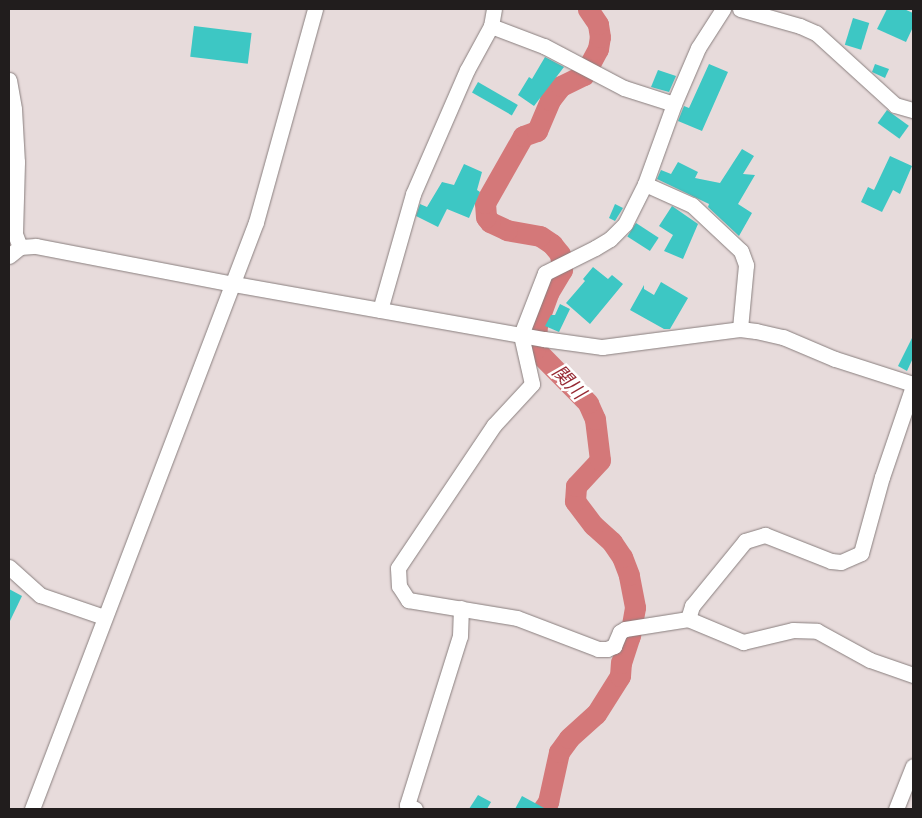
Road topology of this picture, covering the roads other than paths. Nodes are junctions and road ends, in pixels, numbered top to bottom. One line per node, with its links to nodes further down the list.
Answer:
1 (315, 9): 13 (street)
2 (494, 9): 5 (street)
3 (723, 9): 7 (street)
4 (740, 9): 8 (street)
5 (491, 26): 7 (street); 14 (street)
6 (9, 80): 12 (street)
7 (674, 104): 11 (street)
8 (895, 105): 9 (street); 10 (street)
9 (913, 110)
10 (913, 121)
11 (645, 184): 15 (street); 16 (street)
12 (14, 252): 13 (street)
13 (234, 284): 14 (street); 20 (street)
14 (380, 310): 16 (street)
15 (740, 329): 16 (street); 17 (street)
16 (532, 337): 19 (street)
17 (913, 385): 21 (street)
18 (9, 567): 20 (street)
19 (461, 608): 21 (street); 25 (street)
20 (104, 617): 24 (street)
21 (688, 619): 22 (street)
22 (913, 675)
23 (913, 766): 26 (street)
24 (32, 809)
25 (415, 809)
26 (896, 809)

